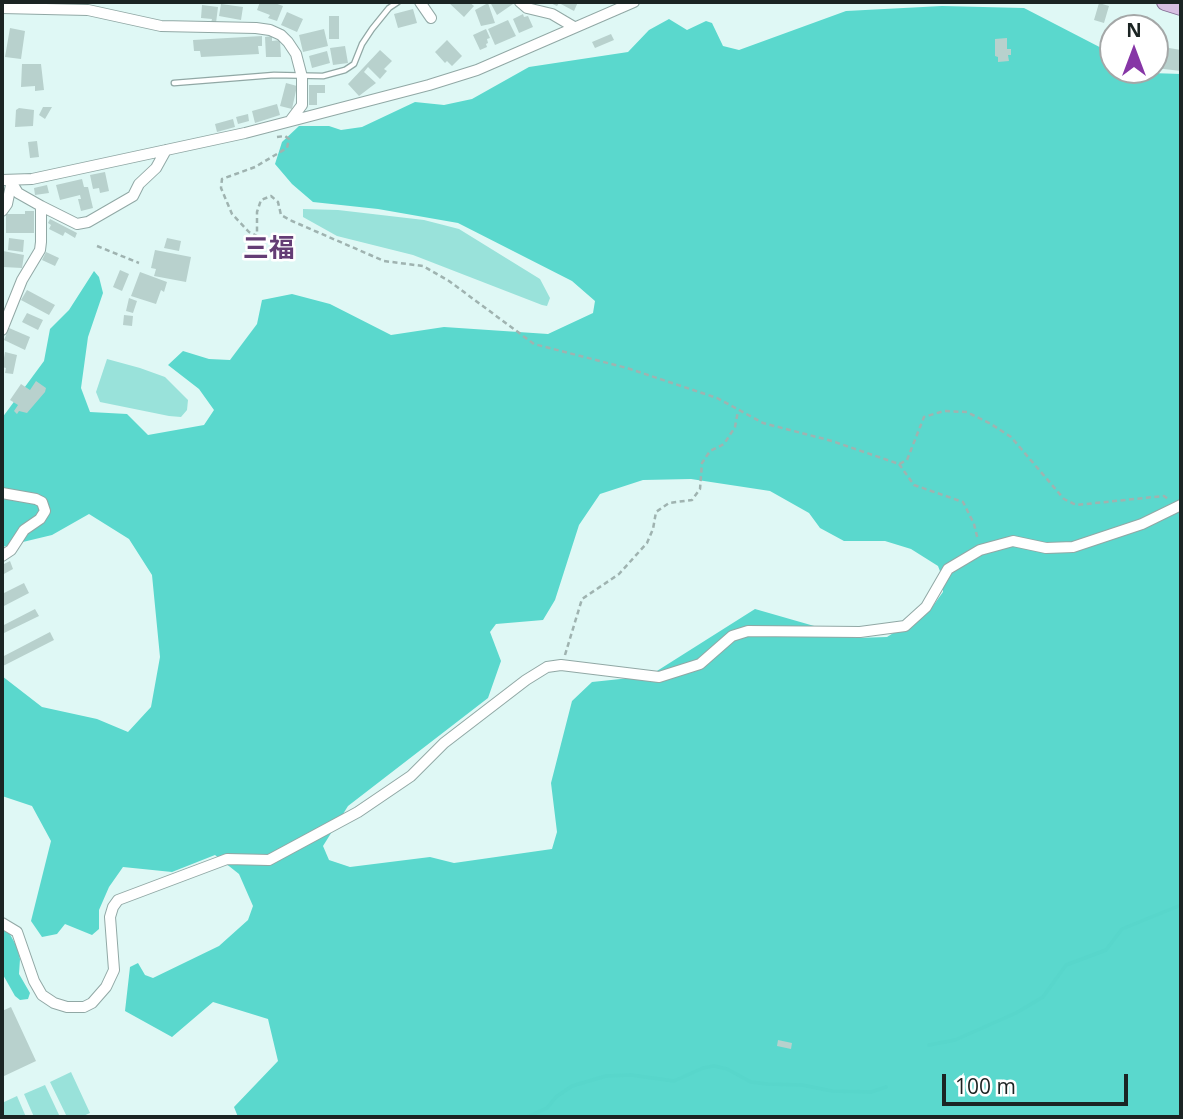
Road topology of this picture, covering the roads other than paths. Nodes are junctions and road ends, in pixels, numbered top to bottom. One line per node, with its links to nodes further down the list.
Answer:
1 (421, 2): 8 (street)
2 (520, 2): 9 (street)
3 (634, 2): 9 (street)
4 (1165, 2): 6 (main road)
5 (393, 3): 10 (lane)
6 (1181, 7)
7 (2, 8): 10 (street)
8 (431, 18)
9 (574, 27): 12 (street)
10 (302, 77): 11 (lane); 12 (street)
11 (174, 83)
12 (290, 121): 13 (street)
13 (166, 150): 14 (street); 15 (street)
14 (8, 182): 15 (street); 16 (street)
15 (41, 206): 17 (street)
16 (2, 211)
17 (2, 330)
18 (2, 494): 20 (street)
19 (1180, 506): 21 (street)
20 (2, 556)
21 (2, 923)

